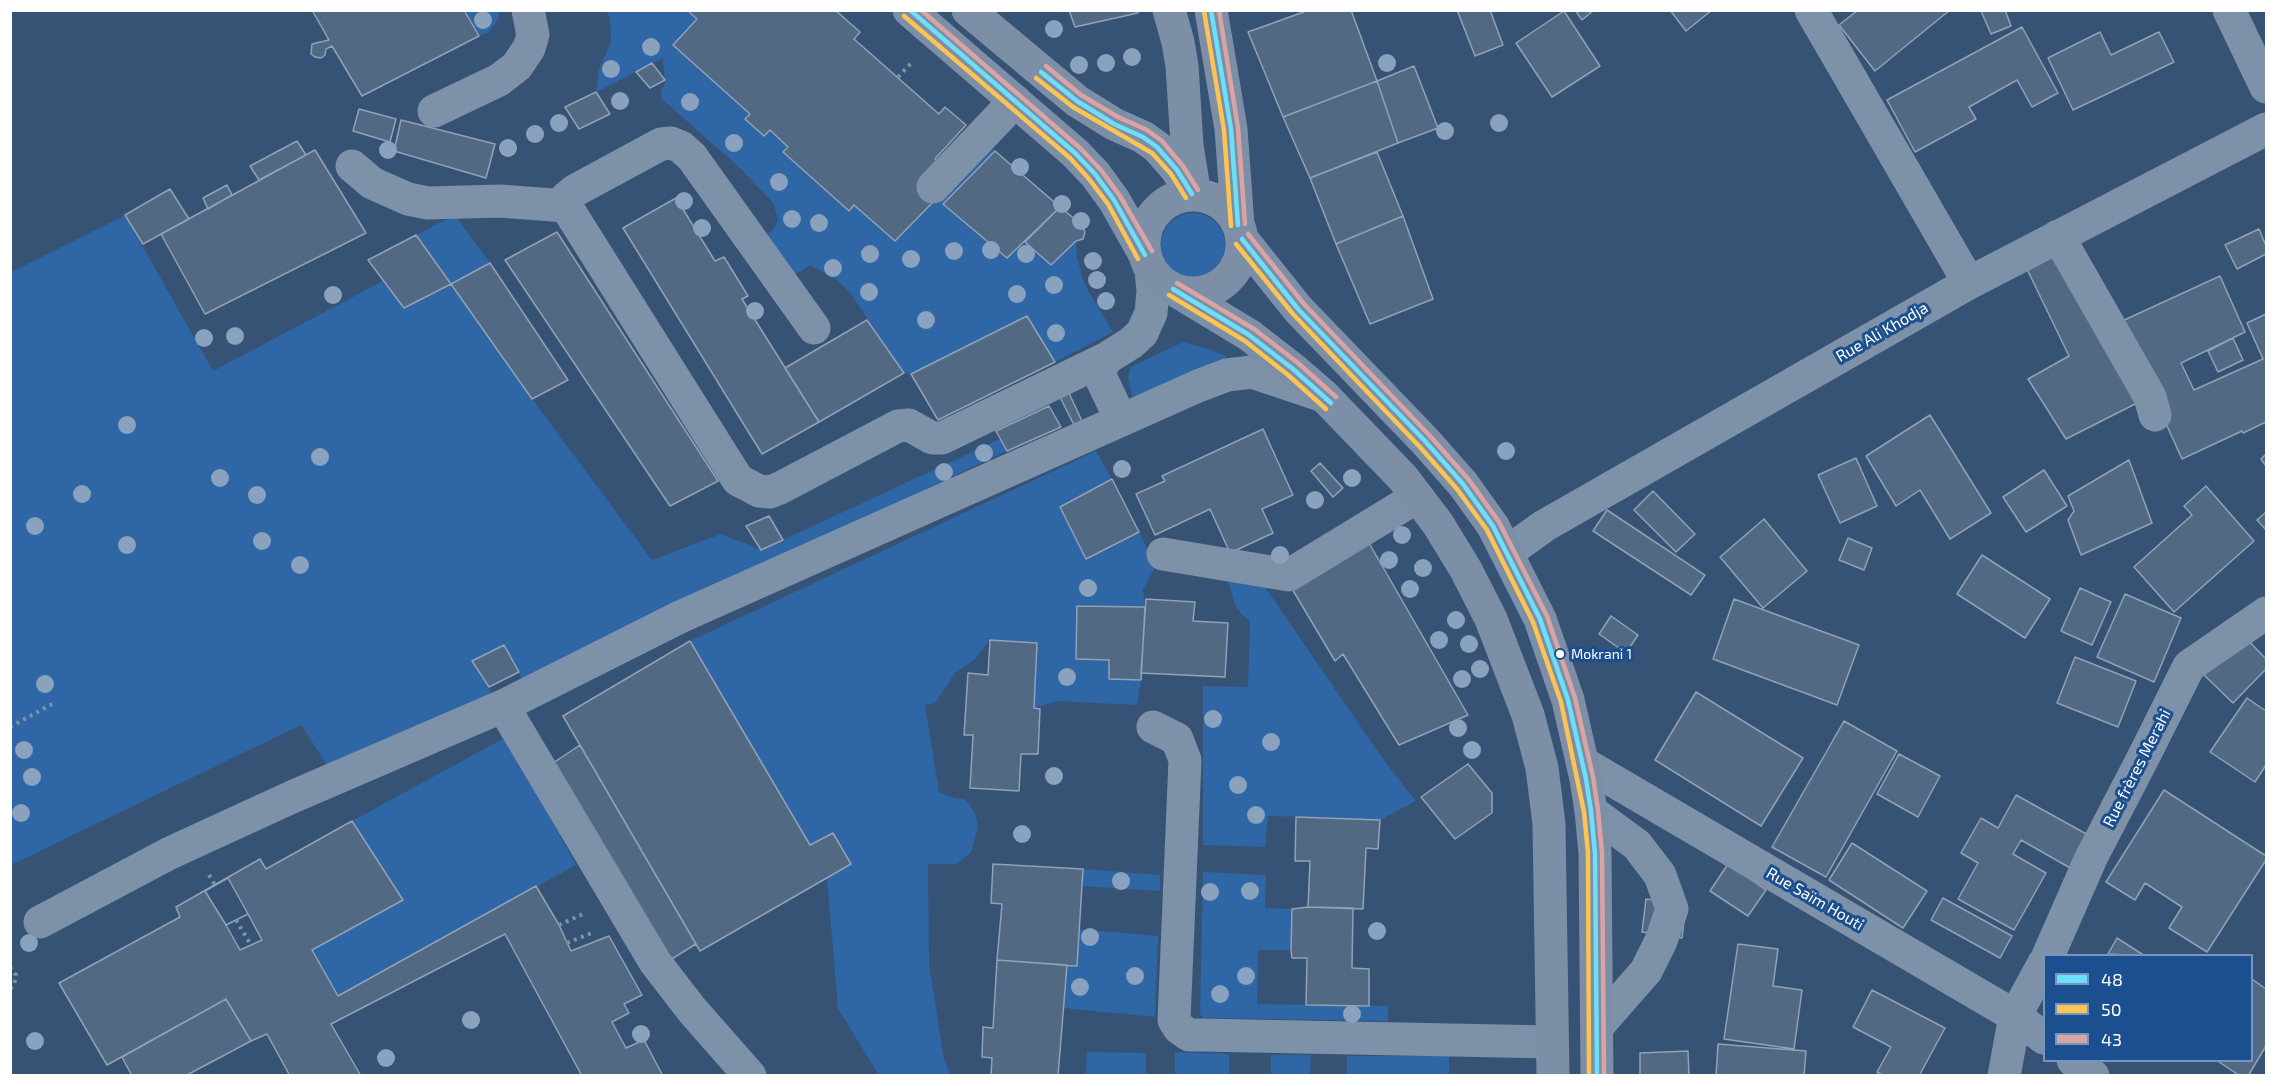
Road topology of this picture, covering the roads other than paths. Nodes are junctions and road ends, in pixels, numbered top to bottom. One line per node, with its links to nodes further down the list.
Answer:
1 (528, 10): 11 (street)
2 (909, 10): 10 (main road)
3 (968, 10): 12 (main road)
4 (1169, 10): 9 (main road)
5 (1811, 10): 21 (street)
6 (2229, 10): 8 (street)
7 (1214, 11): 18 (main road)
8 (2266, 87)
9 (1185, 99): 12 (main road); 16 (main road)
10 (1015, 101): 15 (street); 20 (main road)
11 (434, 111)
12 (1114, 124): 16 (main road)
13 (2266, 129): 19 (street, Rue Ali Khodja)
14 (352, 166): 17 (street)
15 (933, 188)
16 (1194, 194): 18 (main road); 20 (main road)
17 (566, 206): 22 (street); 23 (street)
18 (1240, 232): 20 (main road); 28 (main road)
19 (2058, 236): 21 (street, Rue Ali Khodja); 25 (street)
20 (1156, 271): 23 (street); 24 (main road)
21 (1969, 283): 28 (street, Rue Ali Khodja)
22 (814, 328)
23 (1107, 357): 26 (street)
24 (1324, 396): 26 (street); 27 (main road)
25 (2155, 415)
26 (1121, 420): 31 (street)
27 (1417, 497): 29 (street); 41 (main road)
28 (1508, 552): 33 (main road)
29 (1163, 554)
30 (2266, 614): 36 (street, Rue frères Merahi)
31 (504, 706): 35 (street); 43 (street)
32 (1153, 727): 41 (street)
33 (1583, 763): 34 (main road); 38 (street, Rue Saïm Houti)
34 (1591, 811): 39 (main road); 39 (street)
35 (40, 922)
36 (2049, 954)
37 (2043, 965): 38 (street)
38 (2015, 1016): 40 (street, Rue Saïm Houti); 46 (street)
39 (1597, 1027): 45 (main road)
40 (2043, 1037)
41 (1552, 1042): 44 (main road)
42 (2076, 1062): 47 (street)
43 (750, 1076)
44 (1553, 1076)
45 (1597, 1076)
46 (2004, 1076)
47 (2093, 1076)

